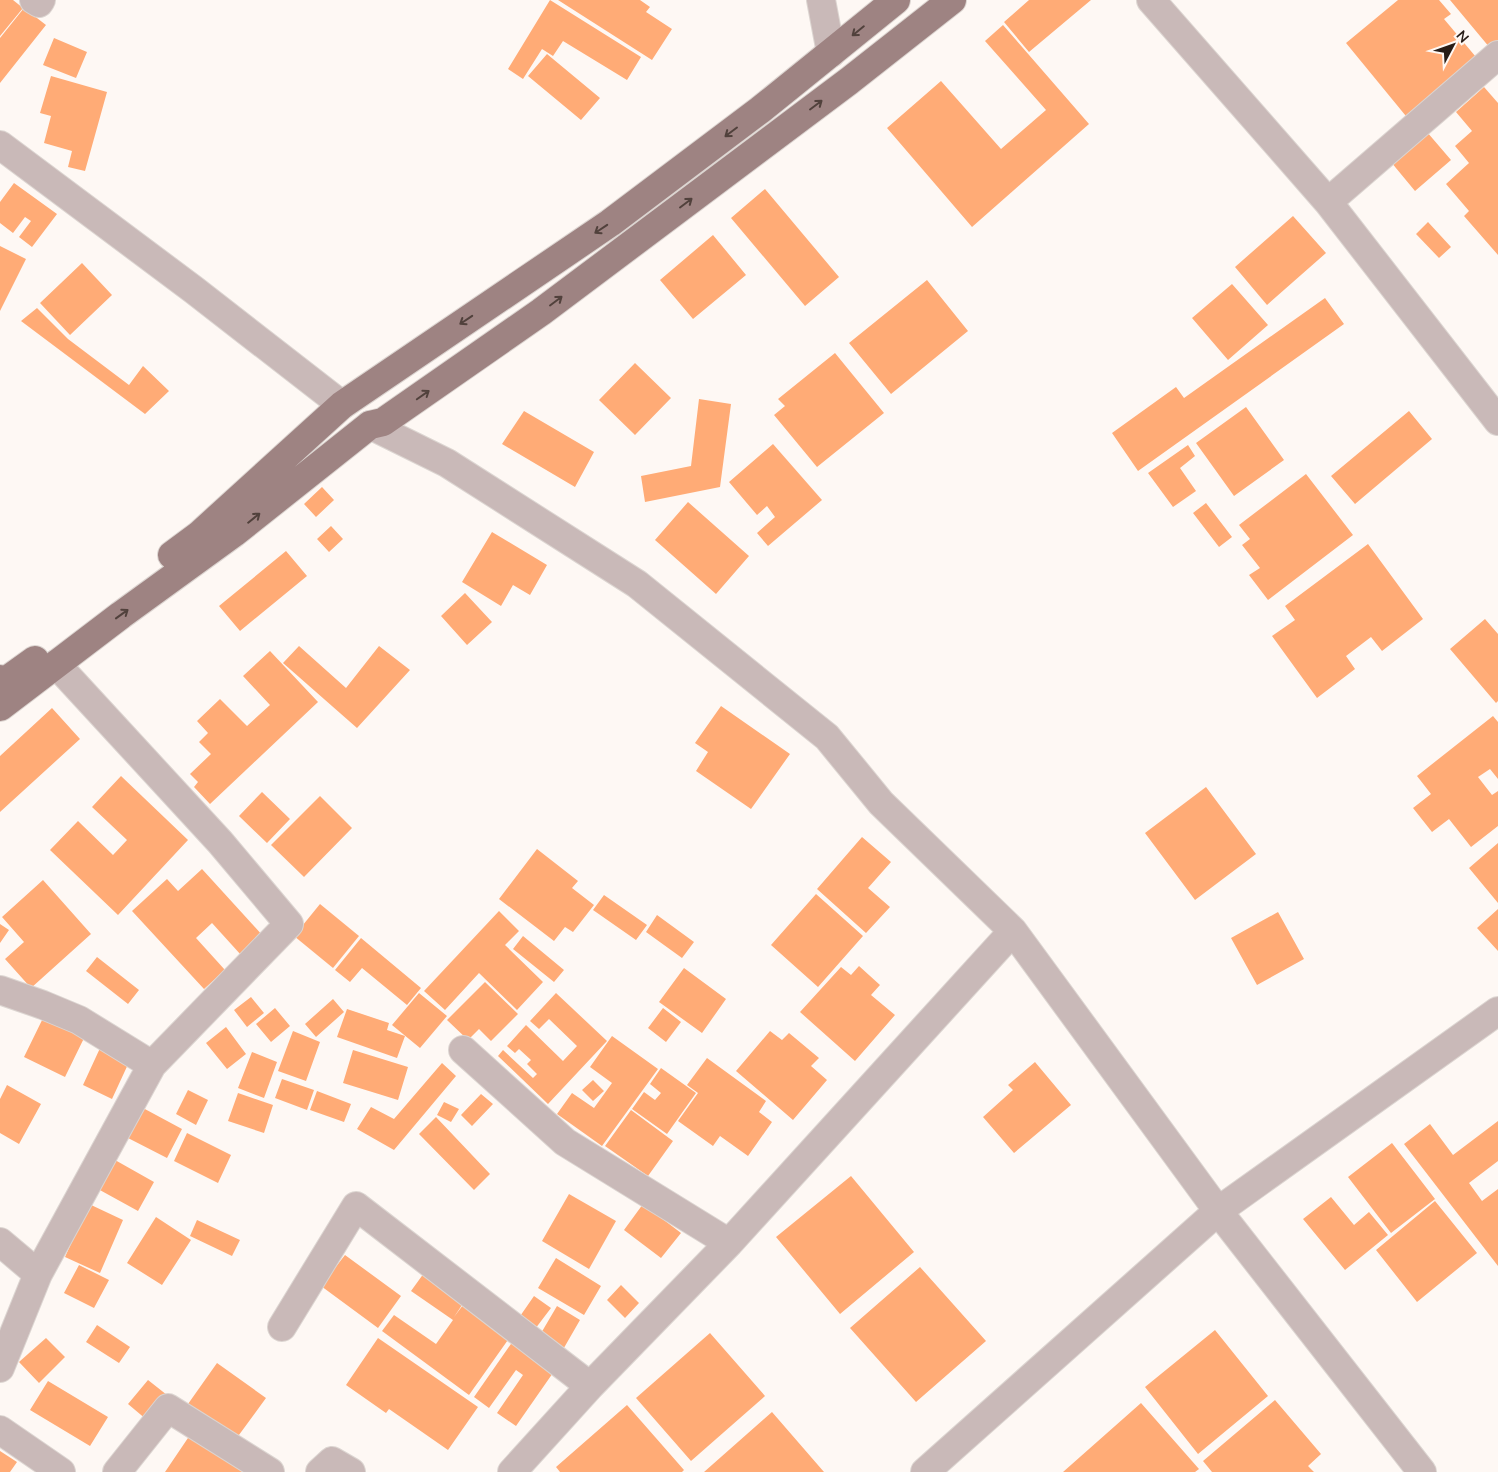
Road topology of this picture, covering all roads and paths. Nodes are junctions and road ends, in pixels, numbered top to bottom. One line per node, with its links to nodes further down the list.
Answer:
1 (34, 0): 2 (street)
2 (41, 0)
3 (821, 0): 7 (street)
4 (896, 0): 7 (main road, one-way to 7)
5 (952, 0): 13 (main road, one-way to 5)
6 (1151, 0): 10 (street)
7 (831, 53): 11 (main road, one-way to 11)
8 (1498, 55): 10 (street)
9 (0, 145): 11 (street)
10 (1328, 202): 12 (street)
11 (342, 405): 15 (main road)
12 (1498, 421)
13 (370, 425): 14 (main road, one-way to 13); 17 (street)
14 (56, 664): 16 (main road); 21 (street)
15 (0, 679)
16 (0, 706)
17 (1013, 932): 22 (street); 24 (street)
18 (0, 990): 21 (street)
19 (1498, 1011): 22 (street)
20 (463, 1050): 24 (street)
21 (152, 1064): 25 (street)
22 (1218, 1211): 30 (street); 37 (street)
23 (0, 1242): 25 (street)
24 (729, 1243): 28 (street)
25 (38, 1274): 27 (street)
26 (282, 1327): 28 (street)
27 (0, 1368)
28 (590, 1386): 36 (street)
29 (0, 1430): 31 (street)
30 (934, 1469)
31 (61, 1472)
32 (117, 1472): 33 (street)
33 (270, 1472)
34 (320, 1472): 35 (street)
35 (351, 1472)
36 (512, 1472)
37 (1422, 1472)

